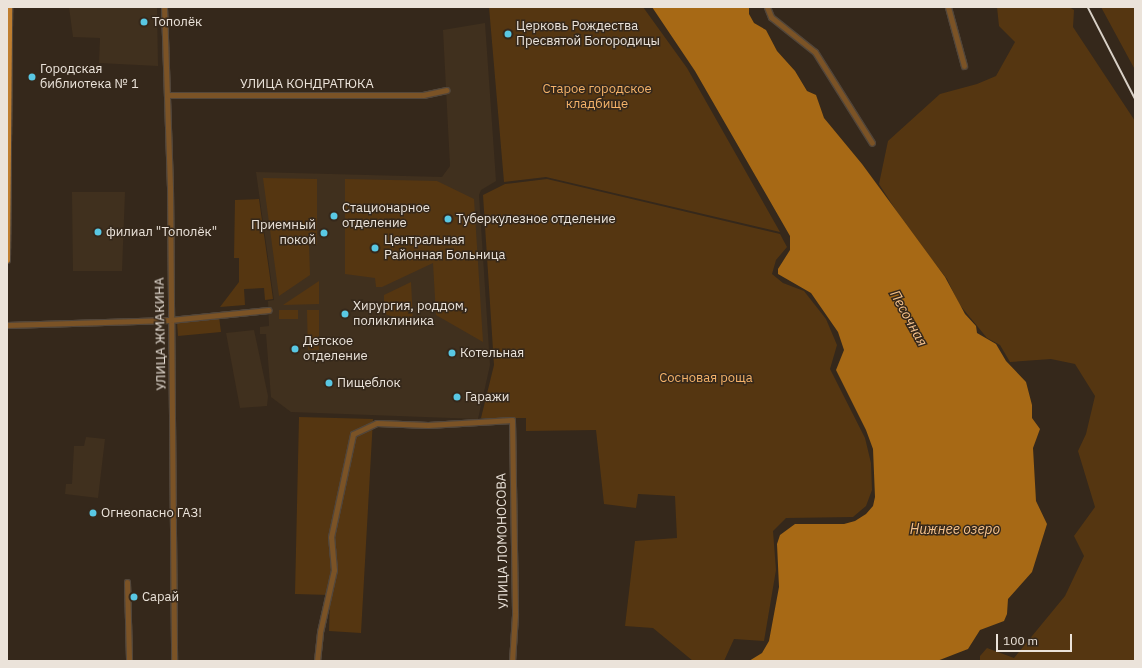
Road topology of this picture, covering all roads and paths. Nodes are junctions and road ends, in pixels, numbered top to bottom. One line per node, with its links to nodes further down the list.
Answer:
1 (9, 7): 9 (main road)
2 (164, 7): 7 (street, УЛИЦА ЖМАКИНА)
3 (767, 7): 8 (street)
4 (948, 7): 5 (street)
5 (964, 66)
6 (446, 90): 7 (street, УЛИЦА КОНДРАТЮКА)
7 (168, 95): 12 (street, УЛИЦА ЖМАКИНА)
8 (872, 143)
9 (8, 215): 10 (main road)
10 (7, 260)
11 (268, 310): 12 (street)
12 (170, 320): 13 (street); 16 (street, УЛИЦА ЖМАКИНА)
13 (7, 325)
14 (127, 582): 15 (street)
15 (129, 661)
16 (174, 661)
17 (317, 661): 18 (street, УЛИЦА ЛОМОНОСОВА)
18 (512, 661)

